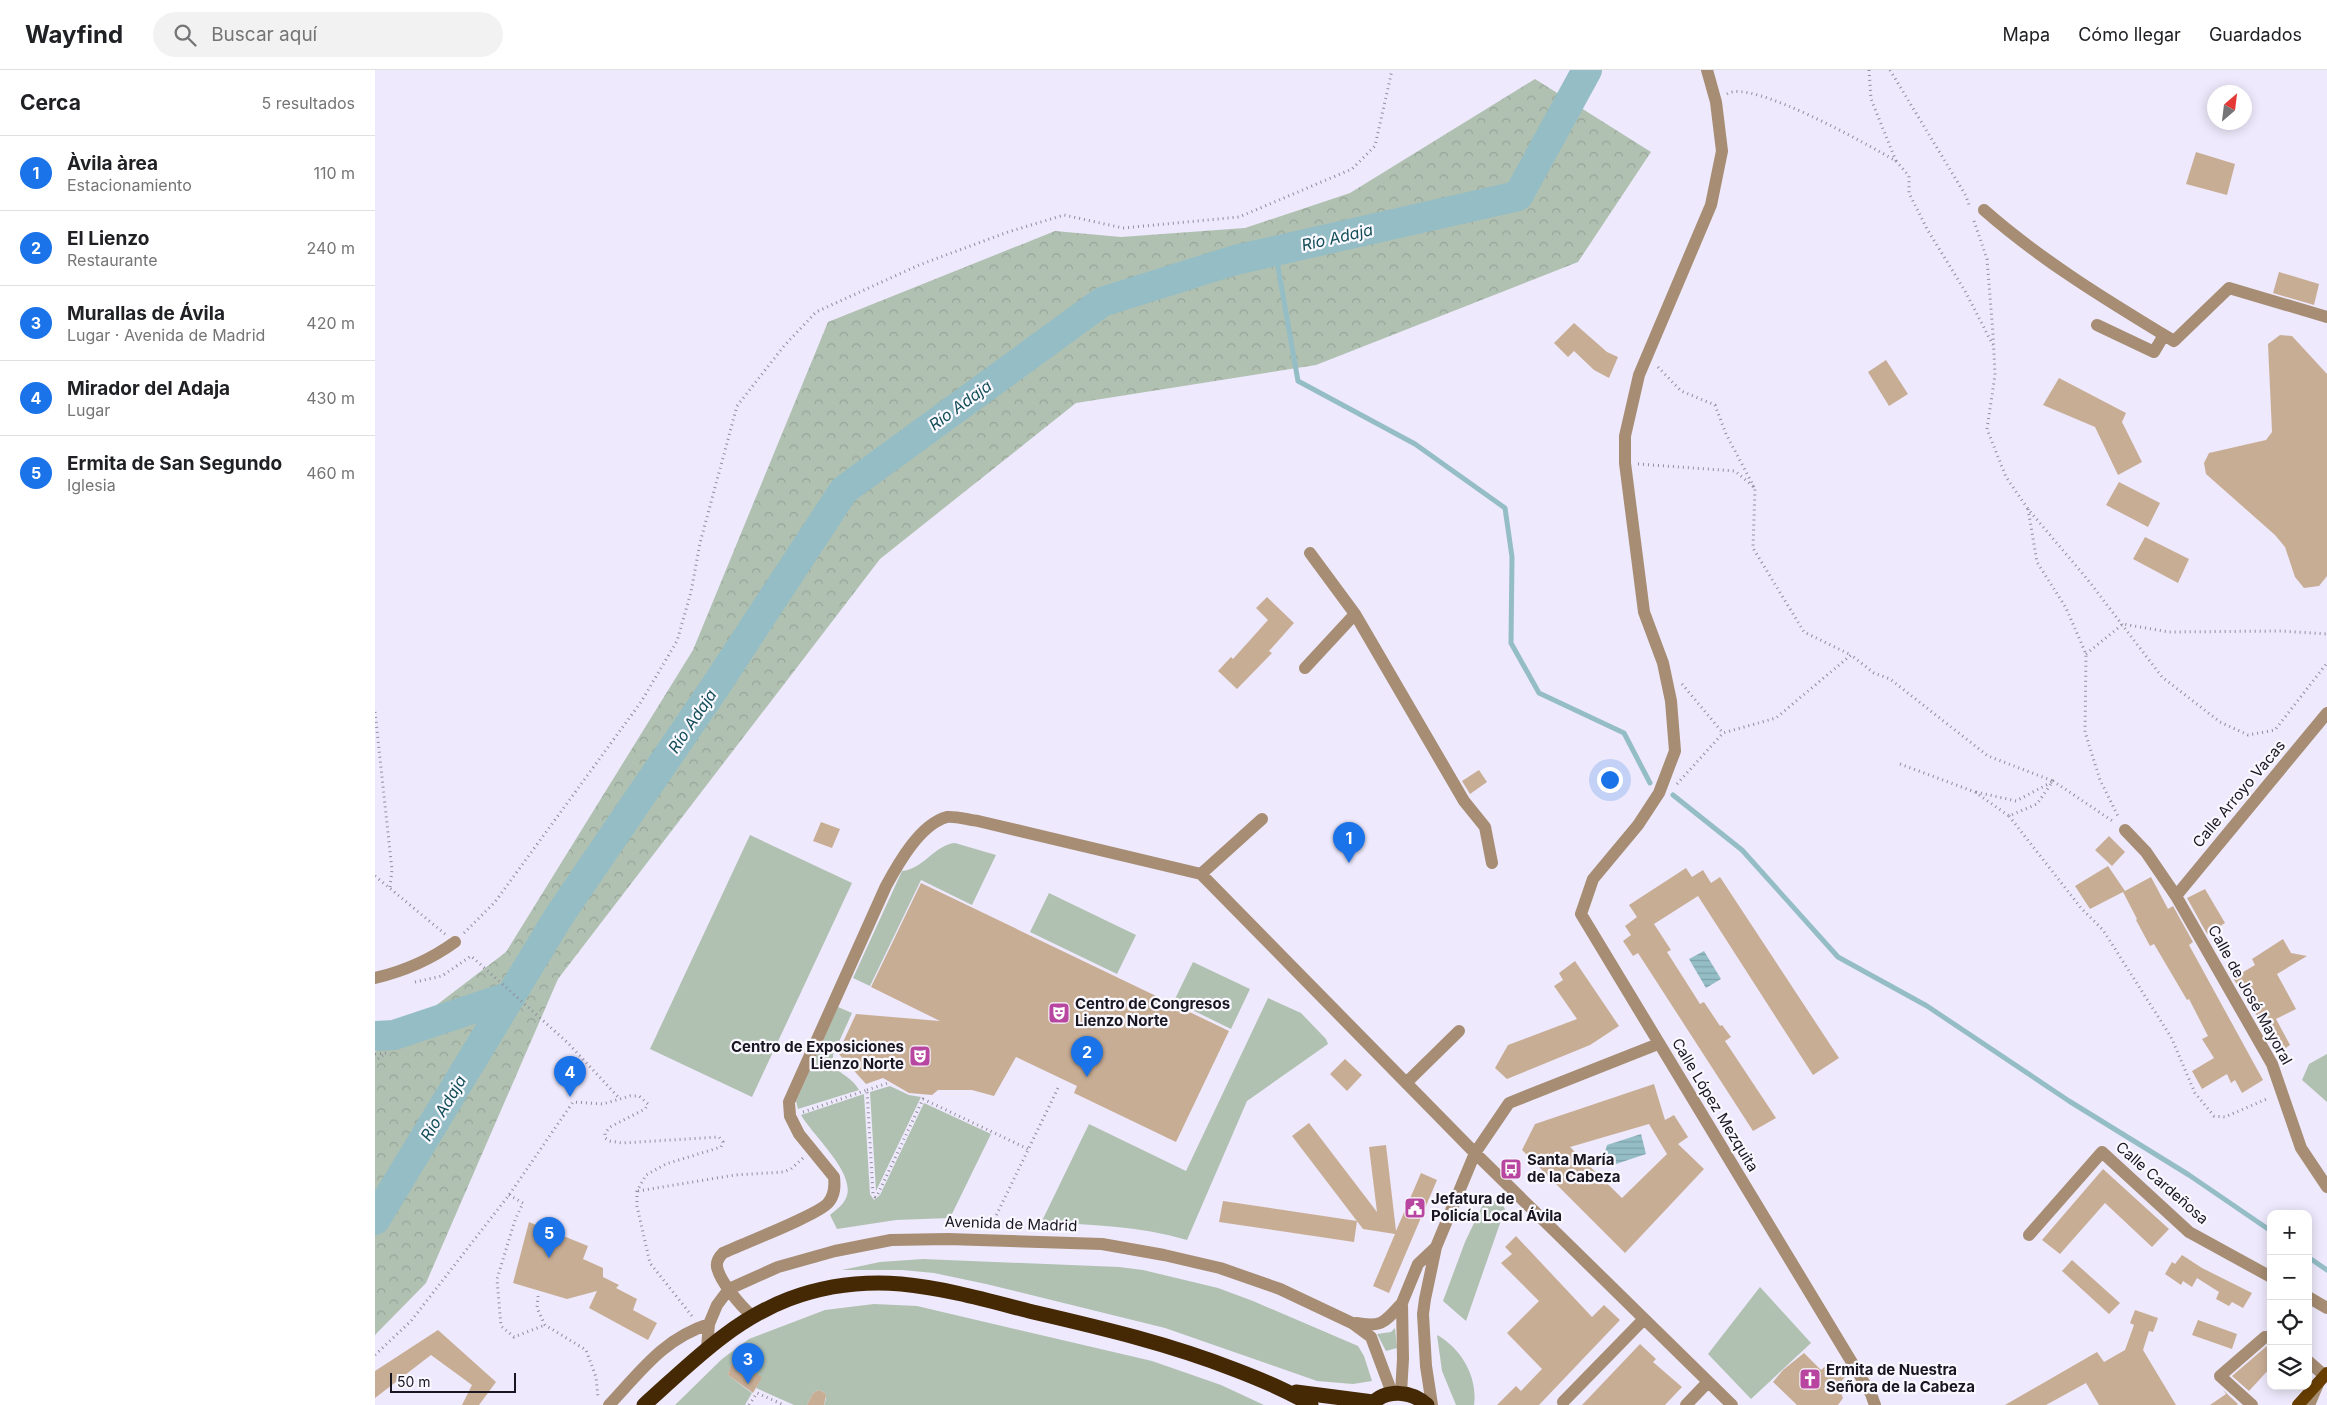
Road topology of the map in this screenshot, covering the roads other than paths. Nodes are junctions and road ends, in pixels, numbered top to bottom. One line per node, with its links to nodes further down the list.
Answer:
1 (1707, 70): 18 (street, Calle López Mezquita)
2 (1984, 210): 5 (street)
3 (2327, 317): 5 (street)
4 (2097, 325): 5 (street)
5 (2164, 335)
6 (1310, 553): 7 (street)
7 (1355, 614): 8 (street); 12 (street)
8 (1305, 668)
9 (2327, 713): 14 (street, Calle Arroyo Vacas)
10 (1262, 819): 13 (street)
11 (2125, 830): 14 (street, Calle de José Mayoral)
12 (1492, 863)
13 (1201, 874): 19 (street); 25 (street)
14 (2176, 896): 21 (street, Calle de José Mayoral)
15 (455, 942): 16 (street)
16 (375, 978)
17 (1459, 1031): 19 (street)
18 (1658, 1044): 20 (street); 49 (street, Calle López Mezquita)
19 (1406, 1083): 20 (street)
20 (1475, 1153): 23 (street); 30 (street)
21 (2327, 1187)
22 (2029, 1235): 24 (street, Calle Cardeñosa)
23 (1435, 1247): 27 (street); 46 (street)
24 (2267, 1275)
25 (729, 1289): 29 (street); 31 (street, Avenida de Madrid); 32 (street)
26 (2312, 1299): 28 (street)
27 (1402, 1303): 31 (street, Avenida de Madrid); 39 (street)
28 (2327, 1308)
29 (752, 1316): 34 (highway); 38 (highway)
30 (1644, 1319): 37 (street); 40 (street)
31 (1352, 1323): 39 (street, Avenida de Madrid)
32 (704, 1326): 34 (street); 42 (street)
33 (2267, 1337): 50 (street)
34 (707, 1348): 43 (highway)
35 (2312, 1365): 36 (street)
36 (2323, 1377): 51 (main road); 52 (street)
37 (1708, 1382): 47 (street); 48 (street)
38 (1290, 1391): 41 (highway); 44 (highway)
39 (1396, 1393): 41 (highway); 45 (highway)
40 (1563, 1402)
41 (1372, 1404)
42 (609, 1405)
43 (644, 1405)
44 (1311, 1405)
45 (1427, 1405)
46 (1432, 1405)
47 (1686, 1405)
48 (1732, 1405)
49 (1875, 1405)
50 (2253, 1405)
51 (2298, 1405)
52 (2309, 1405)

